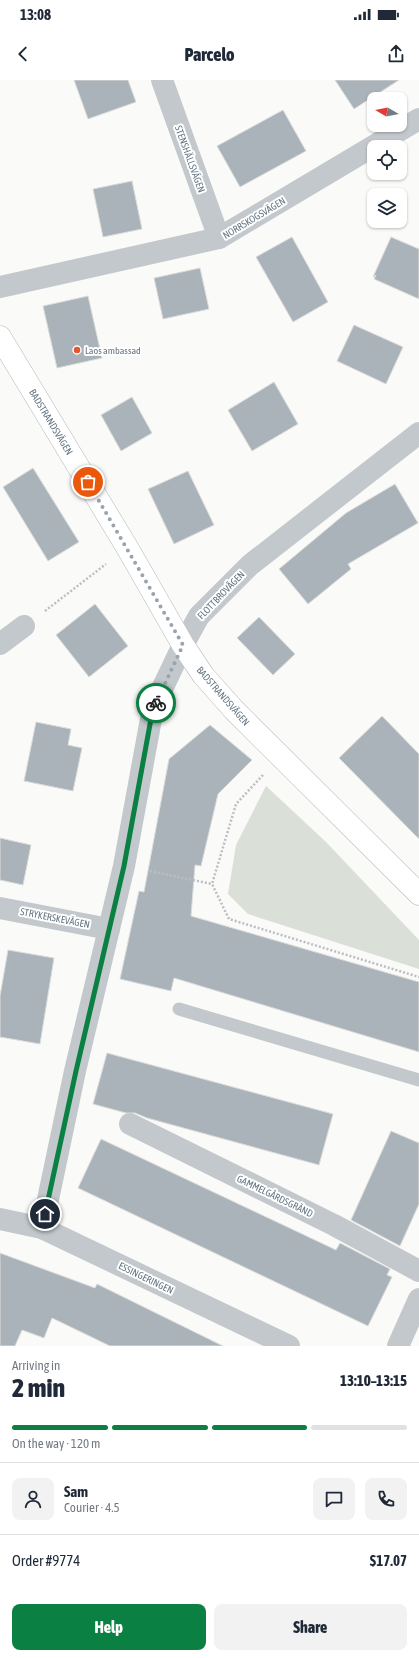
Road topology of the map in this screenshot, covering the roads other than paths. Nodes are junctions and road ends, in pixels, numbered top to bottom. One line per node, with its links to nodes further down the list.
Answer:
1 (162, 80): 3 (street, STENSHÄLLSVÄGEN)
2 (419, 119): 3 (street, NORRSKOGSVÄGEN)
3 (219, 238): 4 (street, NORRSKOGSVÄGEN)
4 (0, 287)
5 (0, 337): 9 (street, BADSTRANDSVÄGEN)
6 (419, 432): 9 (street, FLOTTBROVÄGEN)
7 (24, 626): 8 (street)
8 (0, 644)
9 (183, 645): 10 (street, BADSTRANDSVÄGEN); 12 (street, FLOTTBROVÄGEN)
10 (419, 894)
11 (0, 908): 12 (street, STRYKERSKEVÄGEN)
12 (109, 929): 17 (street, FLOTTBROVÄGEN)
13 (179, 1009): 14 (lane)
14 (419, 1080)
15 (130, 1124): 18 (street, GAMMELGÅRDSGRÄND)
16 (0, 1219): 17 (street, ESSINGERINGEN)
17 (42, 1228): 20 (street, ESSINGERINGEN)
18 (419, 1271)
19 (419, 1299): 21 (street)
20 (289, 1346)
21 (398, 1346)

